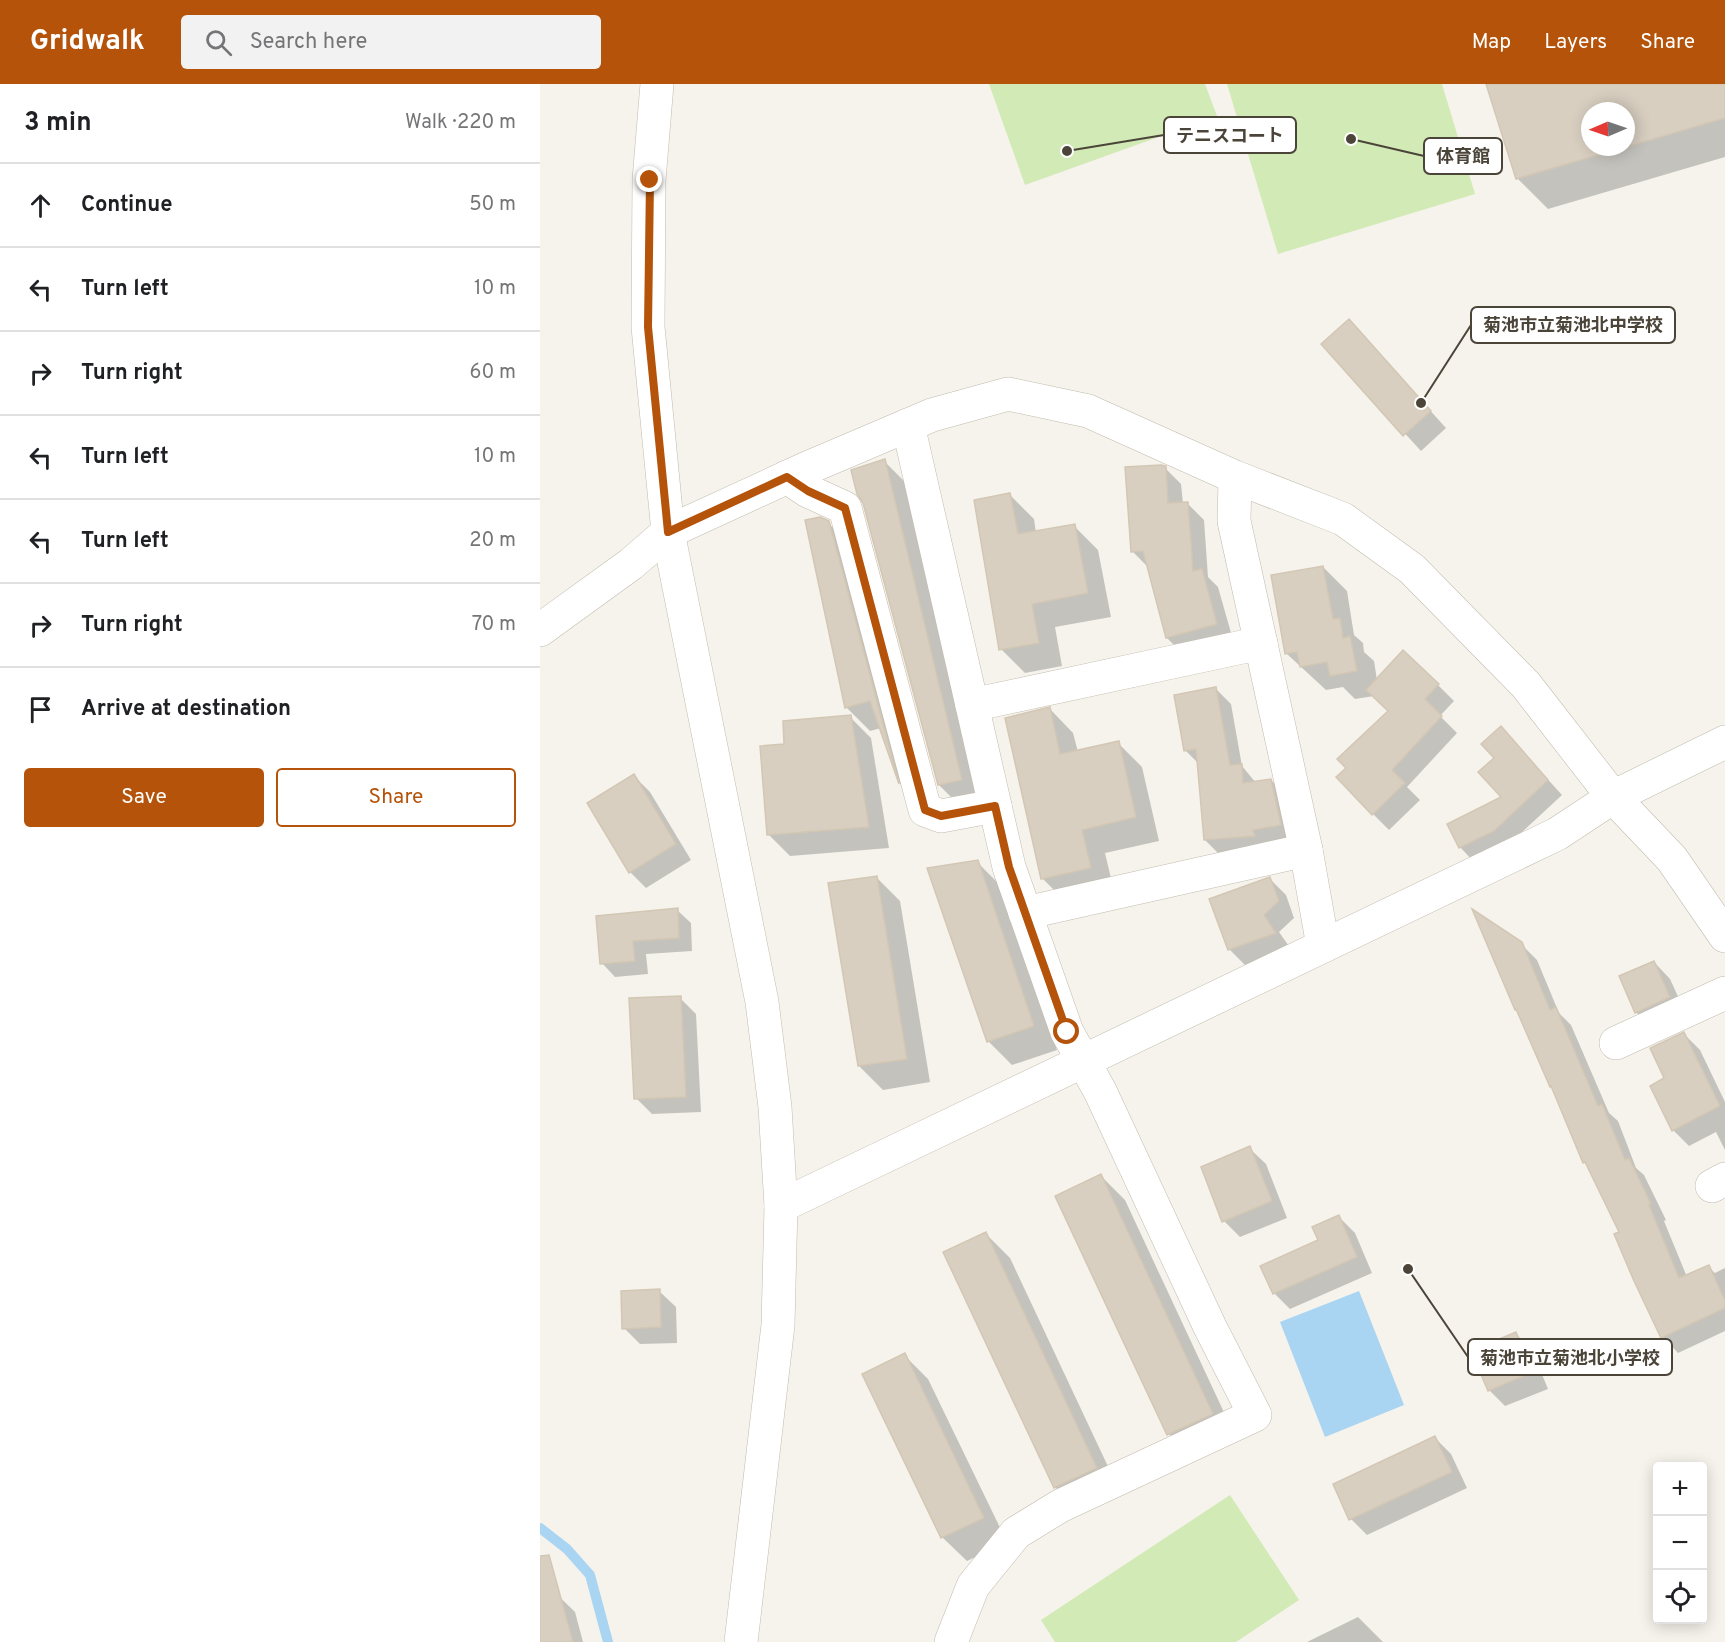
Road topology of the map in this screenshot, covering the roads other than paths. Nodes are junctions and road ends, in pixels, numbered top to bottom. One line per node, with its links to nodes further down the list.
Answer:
1 (657, 84): 5 (street)
2 (908, 425): 3 (street); 4 (street); 8 (street)
3 (787, 477): 5 (street); 11 (street)
4 (1235, 477): 7 (street); 10 (street)
5 (668, 532): 6 (street); 19 (street)
6 (540, 630)
7 (1261, 643): 8 (street); 12 (street)
8 (972, 705): 11 (street)
9 (1725, 742): 10 (street)
10 (1613, 797): 14 (street); 15 (street)
11 (995, 806): 13 (street)
12 (1306, 850): 13 (street); 15 (street)
13 (1025, 913): 18 (street)
14 (1725, 936)
15 (1323, 946): 18 (street)
16 (1725, 993): 17 (street)
17 (1616, 1043)
18 (1082, 1061): 19 (street); 21 (street)
19 (781, 1206): 20 (street)
20 (741, 1642)
21 (951, 1642)

